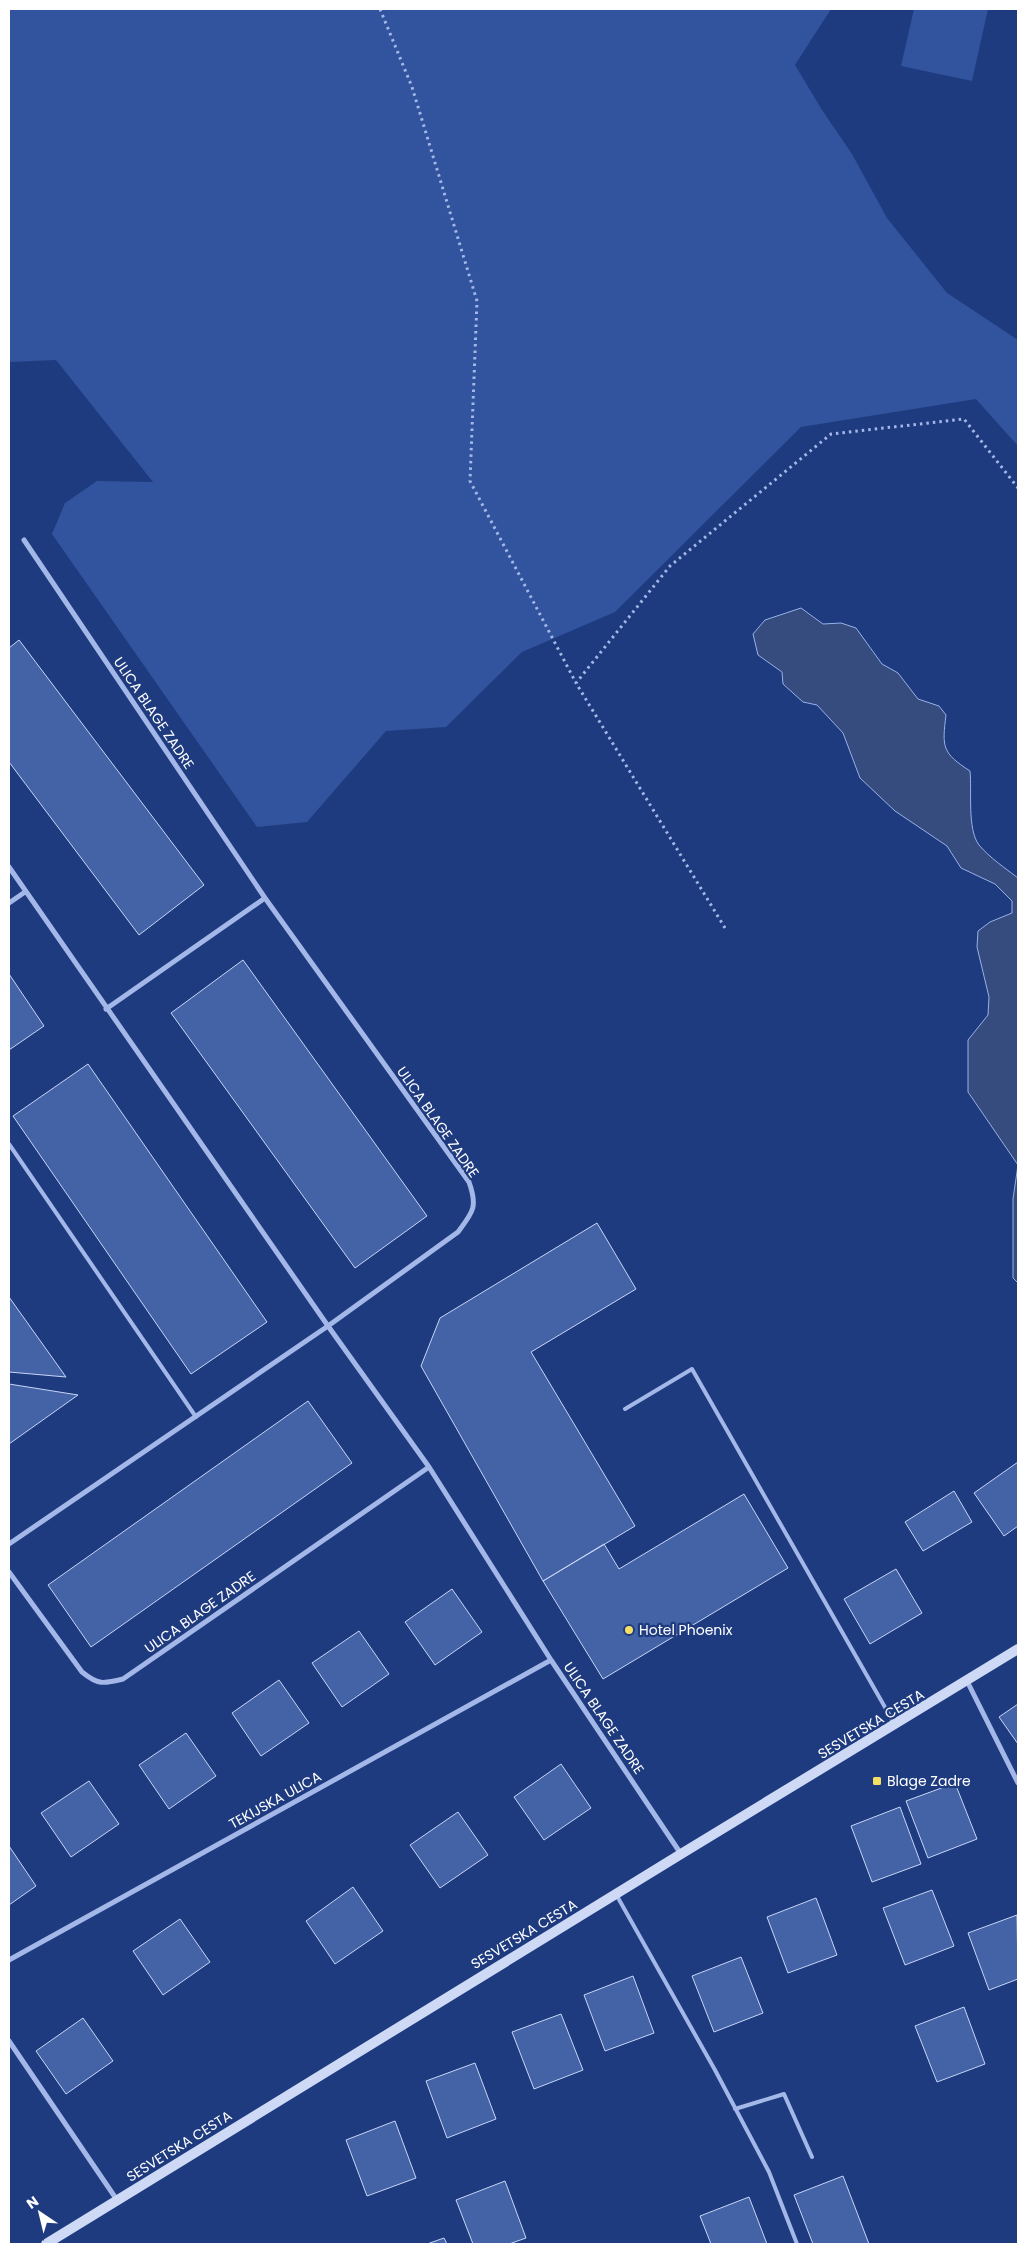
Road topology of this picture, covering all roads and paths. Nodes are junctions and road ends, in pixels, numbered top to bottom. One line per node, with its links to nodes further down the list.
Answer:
1 (380, 9): 4 (path)
2 (1018, 488): 4 (path)
3 (24, 540): 7 (street, ULICA BLAGE ZADRE)
4 (576, 683): 9 (path)
5 (9, 867): 6 (street, ULICA BLAGE ZADRE)
6 (25, 892): 8 (street); 10 (street, ULICA BLAGE ZADRE)
7 (265, 898): 10 (street); 12 (street, ULICA BLAGE ZADRE)
8 (9, 903)
9 (725, 928)
10 (106, 1009): 12 (street, ULICA BLAGE ZADRE)
11 (9, 1144): 14 (lane)
12 (328, 1326): 14 (street, ULICA BLAGE ZADRE); 15 (street, ULICA BLAGE ZADRE)
13 (625, 1409): 21 (lane)
14 (196, 1417): 16 (street, ULICA BLAGE ZADRE)
15 (429, 1467): 17 (street, ULICA BLAGE ZADRE); 19 (street, ULICA BLAGE ZADRE)
16 (9, 1544)
17 (9, 1572)
18 (1018, 1649): 20 (main road, SESVETSKA CESTA)
19 (551, 1660): 23 (street, ULICA BLAGE ZADRE); 25 (street, TEKIJSKA ULICA)
20 (966, 1681): 21 (main road, SESVETSKA CESTA); 22 (street)
21 (895, 1725): 23 (main road, SESVETSKA CESTA)
22 (1018, 1783)
23 (681, 1854): 24 (main road, SESVETSKA CESTA)
24 (616, 1894): 27 (lane); 29 (main road, SESVETSKA CESTA)
25 (9, 1960)
26 (9, 2041): 29 (street)
27 (735, 2109): 28 (lane); 31 (lane)
28 (812, 2157)
29 (117, 2200): 30 (main road, SESVETSKA CESTA)
30 (46, 2244)
31 (797, 2244)

